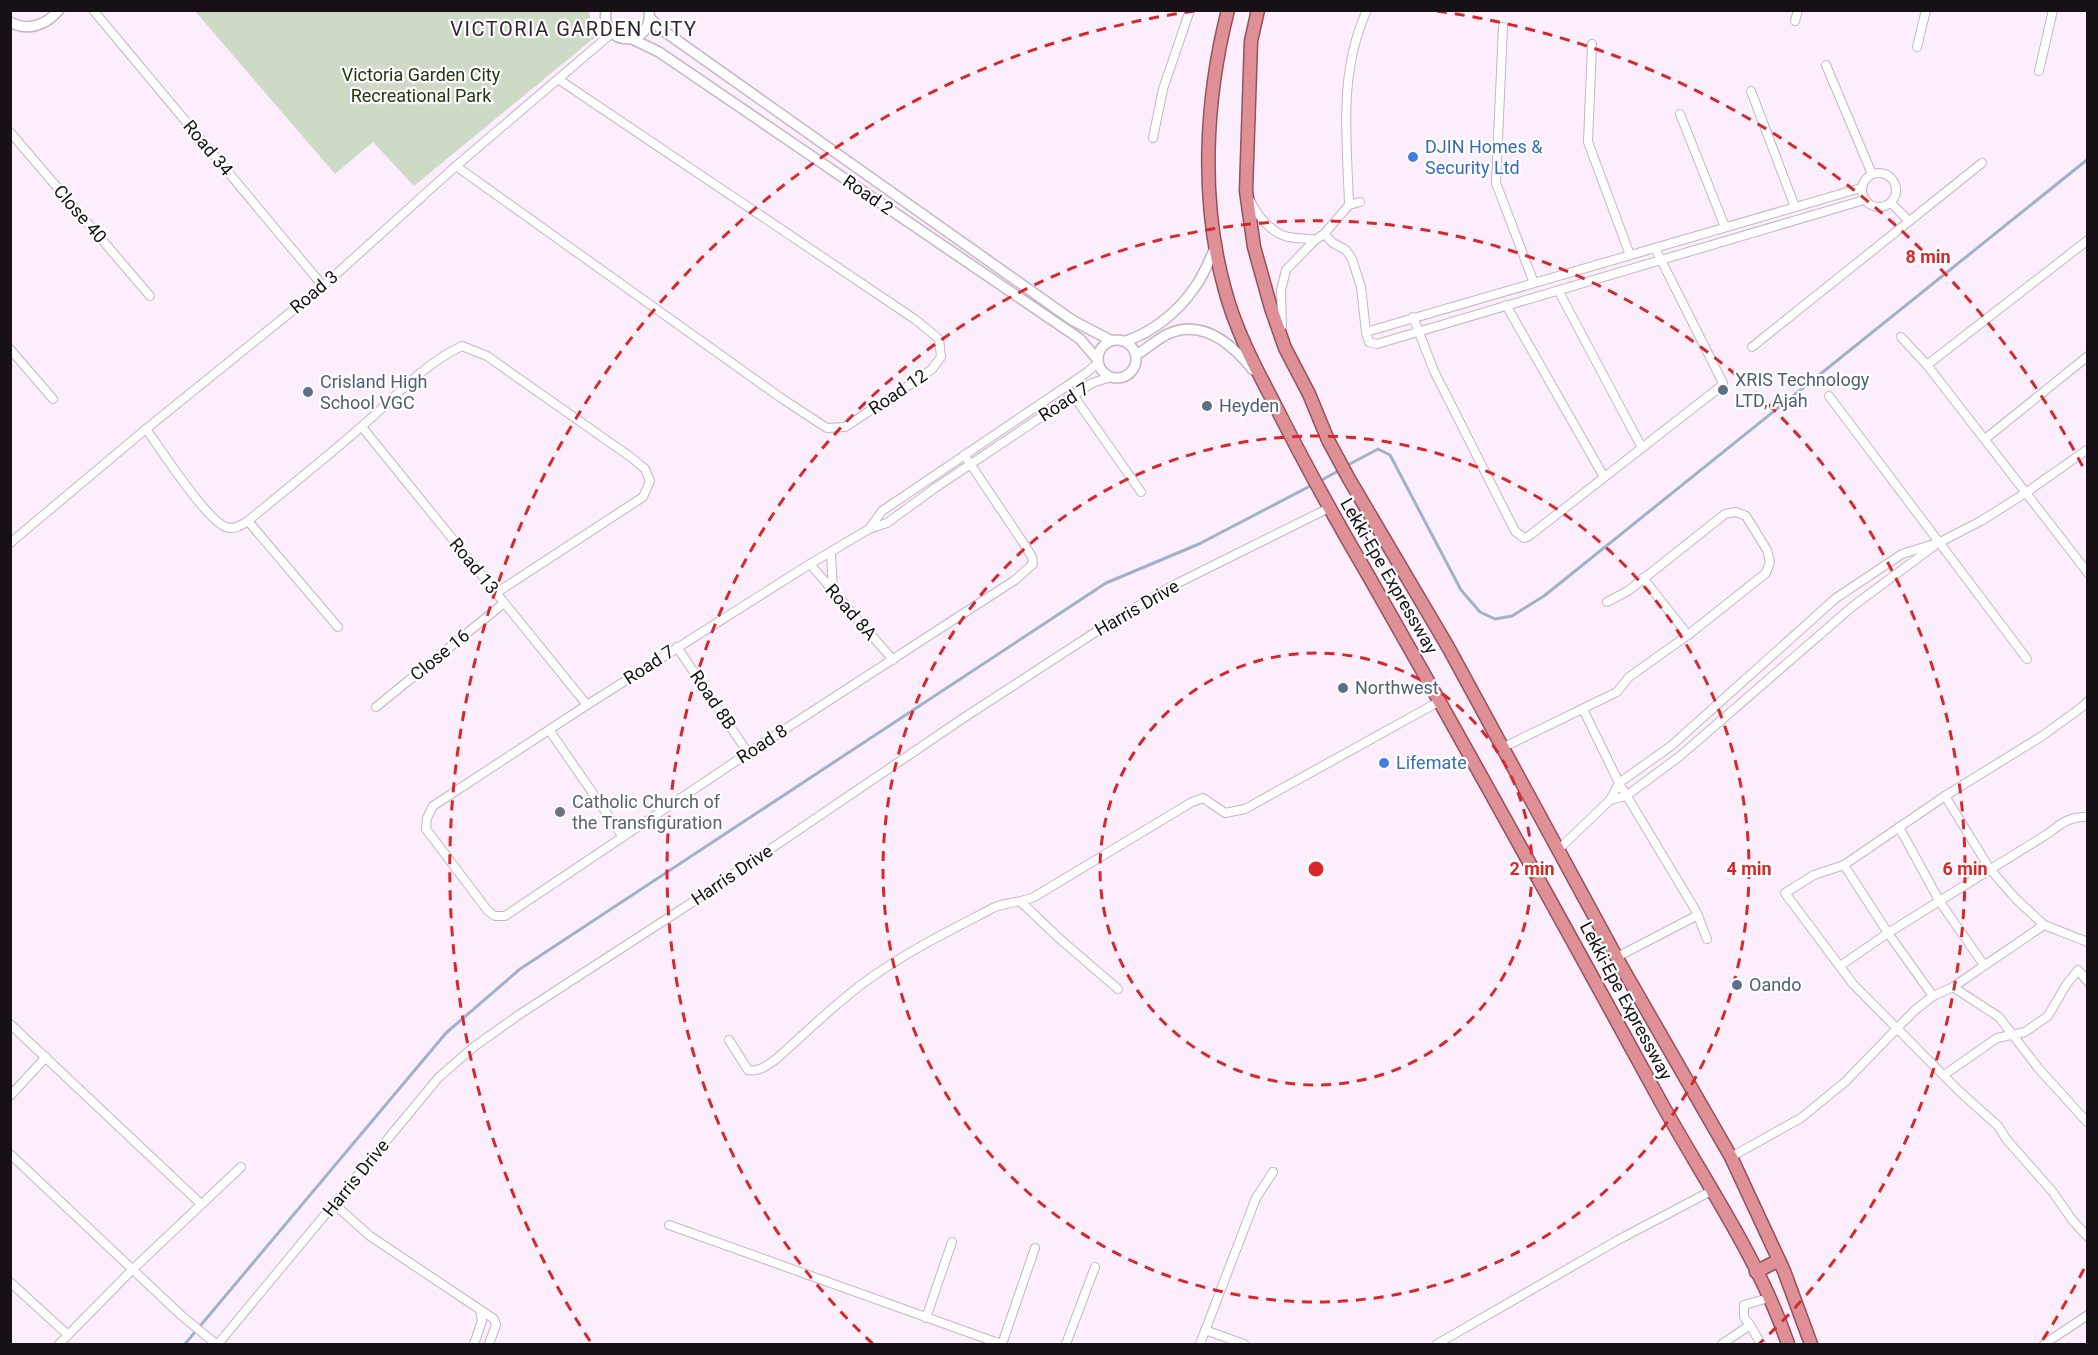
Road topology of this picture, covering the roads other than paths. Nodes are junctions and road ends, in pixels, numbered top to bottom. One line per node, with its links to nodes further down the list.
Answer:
1 (59, 10): 13 (street)
2 (93, 10): 46 (street, Road 34)
3 (606, 10): 15 (street)
4 (1190, 10): 25 (street)
5 (1228, 10): 41 (highway, Lekki-Epe Expressway)
6 (1258, 10): 30 (highway, Lekki-Epe Expressway)
7 (1367, 10): 34 (street)
8 (1798, 10): 12 (street)
9 (1926, 10): 18 (street)
10 (2053, 10): 20 (street)
11 (649, 14): 16 (street); 54 (street, Road 2)
12 (1795, 21)
13 (10, 22)
14 (1503, 27): 45 (street)
15 (612, 33): 16 (street, Road 2); 21 (street, Road 3)
16 (632, 39): 61 (street, Road 2)
17 (1592, 44): 43 (street)
18 (1917, 47)
19 (1826, 64): 28 (street)
20 (2039, 71)
21 (558, 79): 27 (street, Road 3); 27 (street, Road 12)
22 (1750, 91): 35 (street)
23 (1680, 114): 37 (street)
24 (10, 132): 48 (street, Close 40)
25 (1153, 138)
26 (1982, 163): 36 (street)
27 (456, 166): 46 (street, Road 3)
28 (1872, 174): 29 (street); 33 (street)
29 (1862, 188): 31 (street); 35 (street)
30 (1246, 191): 39 (street); 57 (highway, Lekki-Epe Expressway)
31 (1864, 200): 33 (street); 44 (street)
32 (1360, 202): 34 (street)
33 (1891, 203): 36 (street)
34 (1349, 205): 38 (street)
35 (1795, 207): 37 (street)
36 (1909, 221): 56 (street)
37 (1725, 227): 42 (street)
38 (1324, 234): 39 (street); 52 (street)
39 (1315, 240): 57 (street)
40 (2088, 240): 62 (street)
41 (1216, 245): 55 (street); 64 (highway, Lekki-Epe Expressway)
42 (1655, 248): 43 (street); 44 (street)
43 (1630, 255): 45 (street)
44 (1660, 260): 47 (street); 72 (street)
45 (1534, 283): 50 (street)
46 (323, 286): 70 (street, Road 3)
47 (1558, 290): 49 (street); 72 (street)
48 (150, 296)
49 (1506, 304): 51 (street); 76 (street)
50 (1413, 317): 51 (street); 52 (street)
51 (1418, 330): 52 (street); 76 (street)
52 (1366, 332)
53 (1901, 337): 62 (street)
54 (1110, 340): 55 (street); 61 (street)
55 (1126, 341): 59 (street)
56 (1752, 347)
57 (1285, 348): 107 (highway, Lekki-Epe Expressway)
58 (10, 349): 68 (street)
59 (1136, 355): 63 (street); 64 (street)
60 (2088, 356): 71 (street)
61 (1098, 361): 63 (street); 65 (street, Road 7)
62 (1927, 365): 71 (street)
63 (1111, 377): 66 (street, Road 7)
64 (1264, 385): 81 (highway, Lekki-Epe Expressway)
65 (1067, 386): 66 (street); 74 (street, Road 7)
66 (1073, 395): 75 (street, Road 7); 79 (street)
67 (1829, 396): 84 (street)
68 (53, 399)
69 (362, 427): 82 (street); 91 (street, Road 13); 91 (street)
70 (146, 429): 82 (street); 85 (street, Road 3)
71 (1986, 439): 80 (street)
72 (1642, 448): 76 (street)
73 (2088, 449): 80 (street)
74 (964, 455): 75 (street, Road 8); 77 (street, Road 7)
75 (971, 465): 78 (street, Road 7); 97 (street, Road 8)
76 (1604, 477)
77 (929, 479): 78 (street); 83 (street, Road 7)
78 (935, 488): 83 (street, Road 7)
79 (1141, 492)
80 (2026, 492): 84 (street); 88 (street)
81 (1329, 508): 101 (highway, Lekki-Epe Expressway); 148 (street, Harris Drive)
82 (248, 521): 94 (street)
83 (869, 529): 86 (street, Road 7)
84 (1940, 542): 98 (street); 99 (street); 100 (street)
85 (10, 543)
86 (831, 553): 87 (street, Road 7); 90 (street)
87 (810, 564): 90 (street, Road 8A); 96 (street, Road 7)
88 (2087, 573)
89 (1643, 578): 92 (street); 95 (street); 95 (street)
90 (833, 590): 97 (street, Road 8A)
91 (496, 593): 93 (street, Road 13)
92 (1607, 602)
93 (504, 603): 103 (street, Road 13); 104 (street, Close 16)
94 (338, 627)
95 (1688, 635): 105 (street)
96 (677, 647): 103 (street, Road 7); 108 (street, Road 8B)
97 (892, 660): 108 (street, Road 8)
98 (2027, 660)
99 (1761, 665): 100 (street); 109 (street)
100 (1770, 678): 110 (street)
101 (1440, 701): 121 (street); 146 (highway, Lekki-Epe Expressway)
102 (2088, 701): 111 (street)
103 (587, 705): 106 (street, Road 7)
104 (376, 707)
105 (1583, 709): 107 (street); 109 (street)
106 (550, 731): 113 (street, Road 7); 116 (street)
107 (1502, 748): 117 (highway, Lekki-Epe Expressway)
108 (748, 753): 116 (street, Road 8)
109 (1619, 783): 110 (street); 112 (street)
110 (1626, 796): 112 (street); 122 (street)
111 (1945, 796): 115 (street); 119 (street)
112 (1610, 800): 117 (street)
113 (433, 806): 116 (street, Road 8)
114 (2088, 817): 119 (street)
115 (1899, 827): 118 (street); 120 (street)
116 (623, 837)
117 (1558, 850): 127 (highway, Lekki-Epe Expressway)
118 (1844, 865): 124 (street); 129 (street)
119 (1990, 869): 120 (street); 123 (street)
120 (1940, 902): 124 (street); 128 (street)
121 (1022, 903): 132 (street); 137 (street)
122 (1698, 915): 125 (street); 127 (street)
123 (2044, 925): 126 (street); 128 (street)
124 (1888, 933): 129 (street); 133 (street)
125 (1707, 939)
126 (2088, 942)
127 (1617, 957): 143 (highway, Lekki-Epe Expressway)
128 (1984, 965): 131 (street)
129 (1840, 966): 135 (street)
130 (2088, 982): 136 (street)
131 (1953, 987): 133 (street); 136 (street)
132 (1118, 989)
133 (1933, 996): 135 (street)
134 (10, 1024): 138 (street)
135 (1897, 1030): 139 (street); 143 (street)
136 (2013, 1035): 139 (street); 141 (street)
137 (729, 1041)
138 (46, 1057): 140 (street); 147 (street)
139 (1944, 1075): 150 (street)
140 (10, 1096)
141 (2088, 1123)
142 (10, 1154): 155 (street)
143 (1731, 1157): 153 (highway, Lekki-Epe Expressway)
144 (241, 1167): 147 (street)
145 (1273, 1172): 163 (street)
146 (1711, 1191): 156 (highway, Lekki-Epe Expressway); 173 (street)
147 (201, 1204): 155 (street)
148 (334, 1204): 159 (street); 166 (street, Harris Drive)
149 (669, 1225): 161 (street)
150 (2088, 1237)
151 (952, 1242): 161 (street)
152 (1035, 1248): 169 (street)
153 (1779, 1260): 156 (highway); 177 (highway, Lekki-Epe Expressway)
154 (1095, 1267): 170 (street)
155 (133, 1269): 164 (street); 166 (street)
156 (1756, 1272): 158 (highway, Lekki-Epe Expressway)
157 (10, 1282): 164 (street)
158 (1769, 1298): 162 (street); 176 (highway, Lekki-Epe Expressway)
159 (480, 1310): 167 (street); 168 (street)
160 (2088, 1315): 178 (street)
161 (926, 1318): 169 (street)
162 (1750, 1325): 174 (street); 175 (street)
163 (1205, 1330): 171 (street); 172 (street)
164 (68, 1335): 165 (street)
165 (59, 1344)
166 (217, 1344)
167 (474, 1344)
168 (489, 1344)
169 (1002, 1344)
170 (1066, 1344)
171 (1200, 1344)
172 (1244, 1344)
173 (1437, 1344)
174 (1722, 1344)
175 (1761, 1344)
176 (1788, 1344)
177 (1811, 1344)
178 (2044, 1344)

